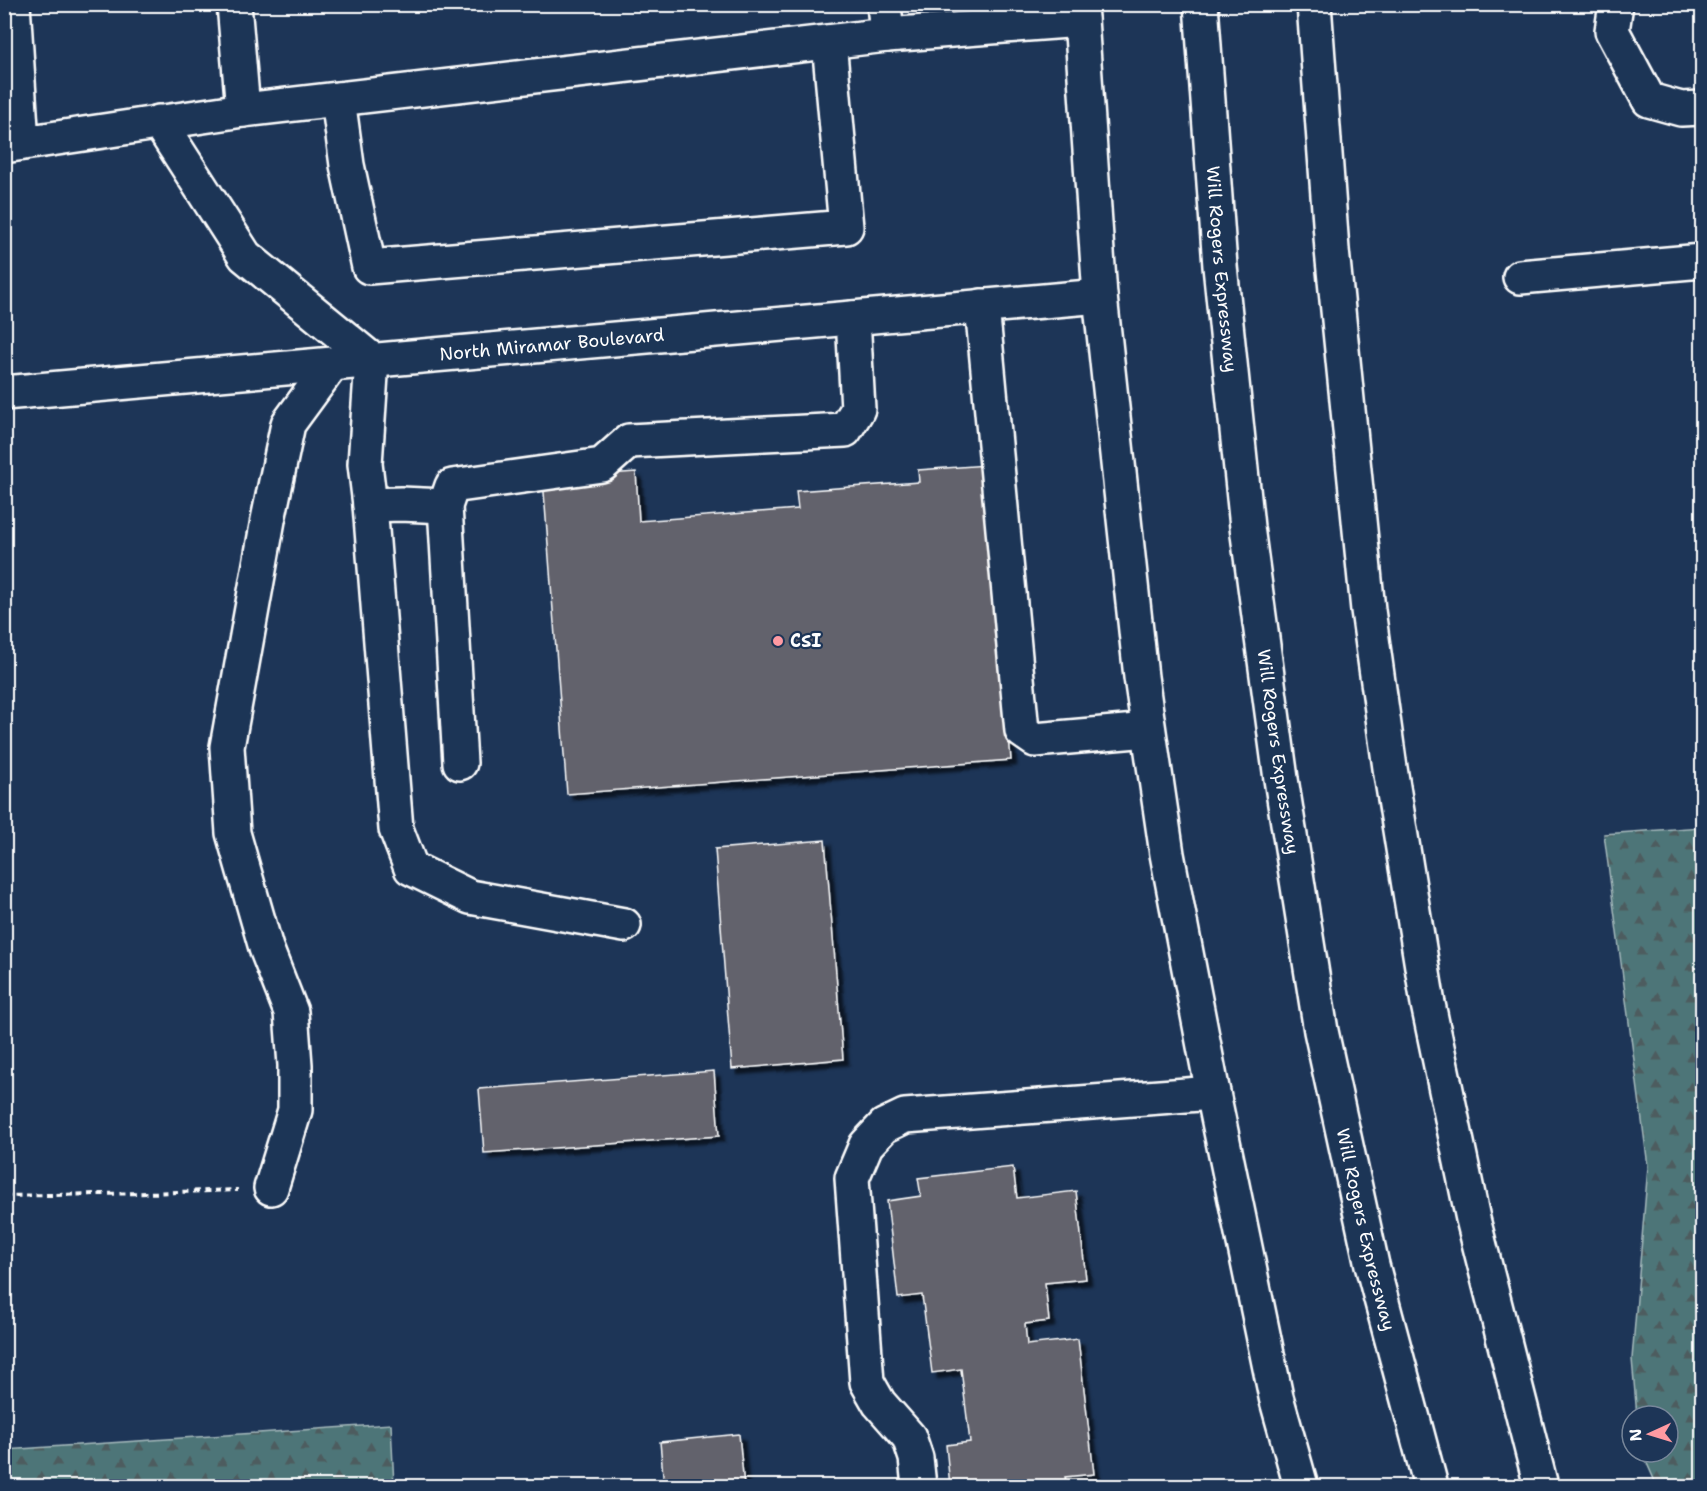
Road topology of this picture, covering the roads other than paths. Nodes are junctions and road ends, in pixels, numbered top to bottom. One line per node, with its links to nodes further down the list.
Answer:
1 (13, 4): 13 (main road)
2 (234, 4): 11 (main road)
3 (1201, 4): 31 (main road, Will Rogers Expressway)
4 (1314, 4): 32 (main road)
5 (1616, 4): 10 (main road)
6 (1081, 12): 7 (main road); 16 (main road)
7 (886, 20): 8 (main road)
8 (829, 42): 9 (main road); 9 (main road)
9 (338, 99): 11 (main road)
10 (1702, 108)
11 (243, 110): 12 (main road)
12 (159, 122): 13 (main road); 19 (main road)
13 (13, 145)
14 (1702, 261): 15 (main road)
15 (1520, 277)
16 (1100, 296): 17 (main road, North Miramar Boulevard); 24 (main road)
17 (982, 306): 18 (main road, North Miramar Boulevard); 24 (main road)
18 (853, 318): 19 (main road, North Miramar Boulevard); 23 (main road)
19 (372, 360): 20 (main road, North Miramar Boulevard); 22 (main road)
20 (332, 364): 21 (main road, North Miramar Boulevard); 28 (main road)
21 (4, 393)
22 (370, 505): 23 (main road); 26 (main road)
23 (445, 506): 25 (main road)
24 (1148, 730): 27 (main road)
25 (460, 763)
26 (624, 925)
27 (1213, 1093): 29 (main road); 30 (main road)
28 (271, 1188)
29 (919, 1486)
30 (1301, 1486)
31 (1431, 1486)
32 (1541, 1486)

